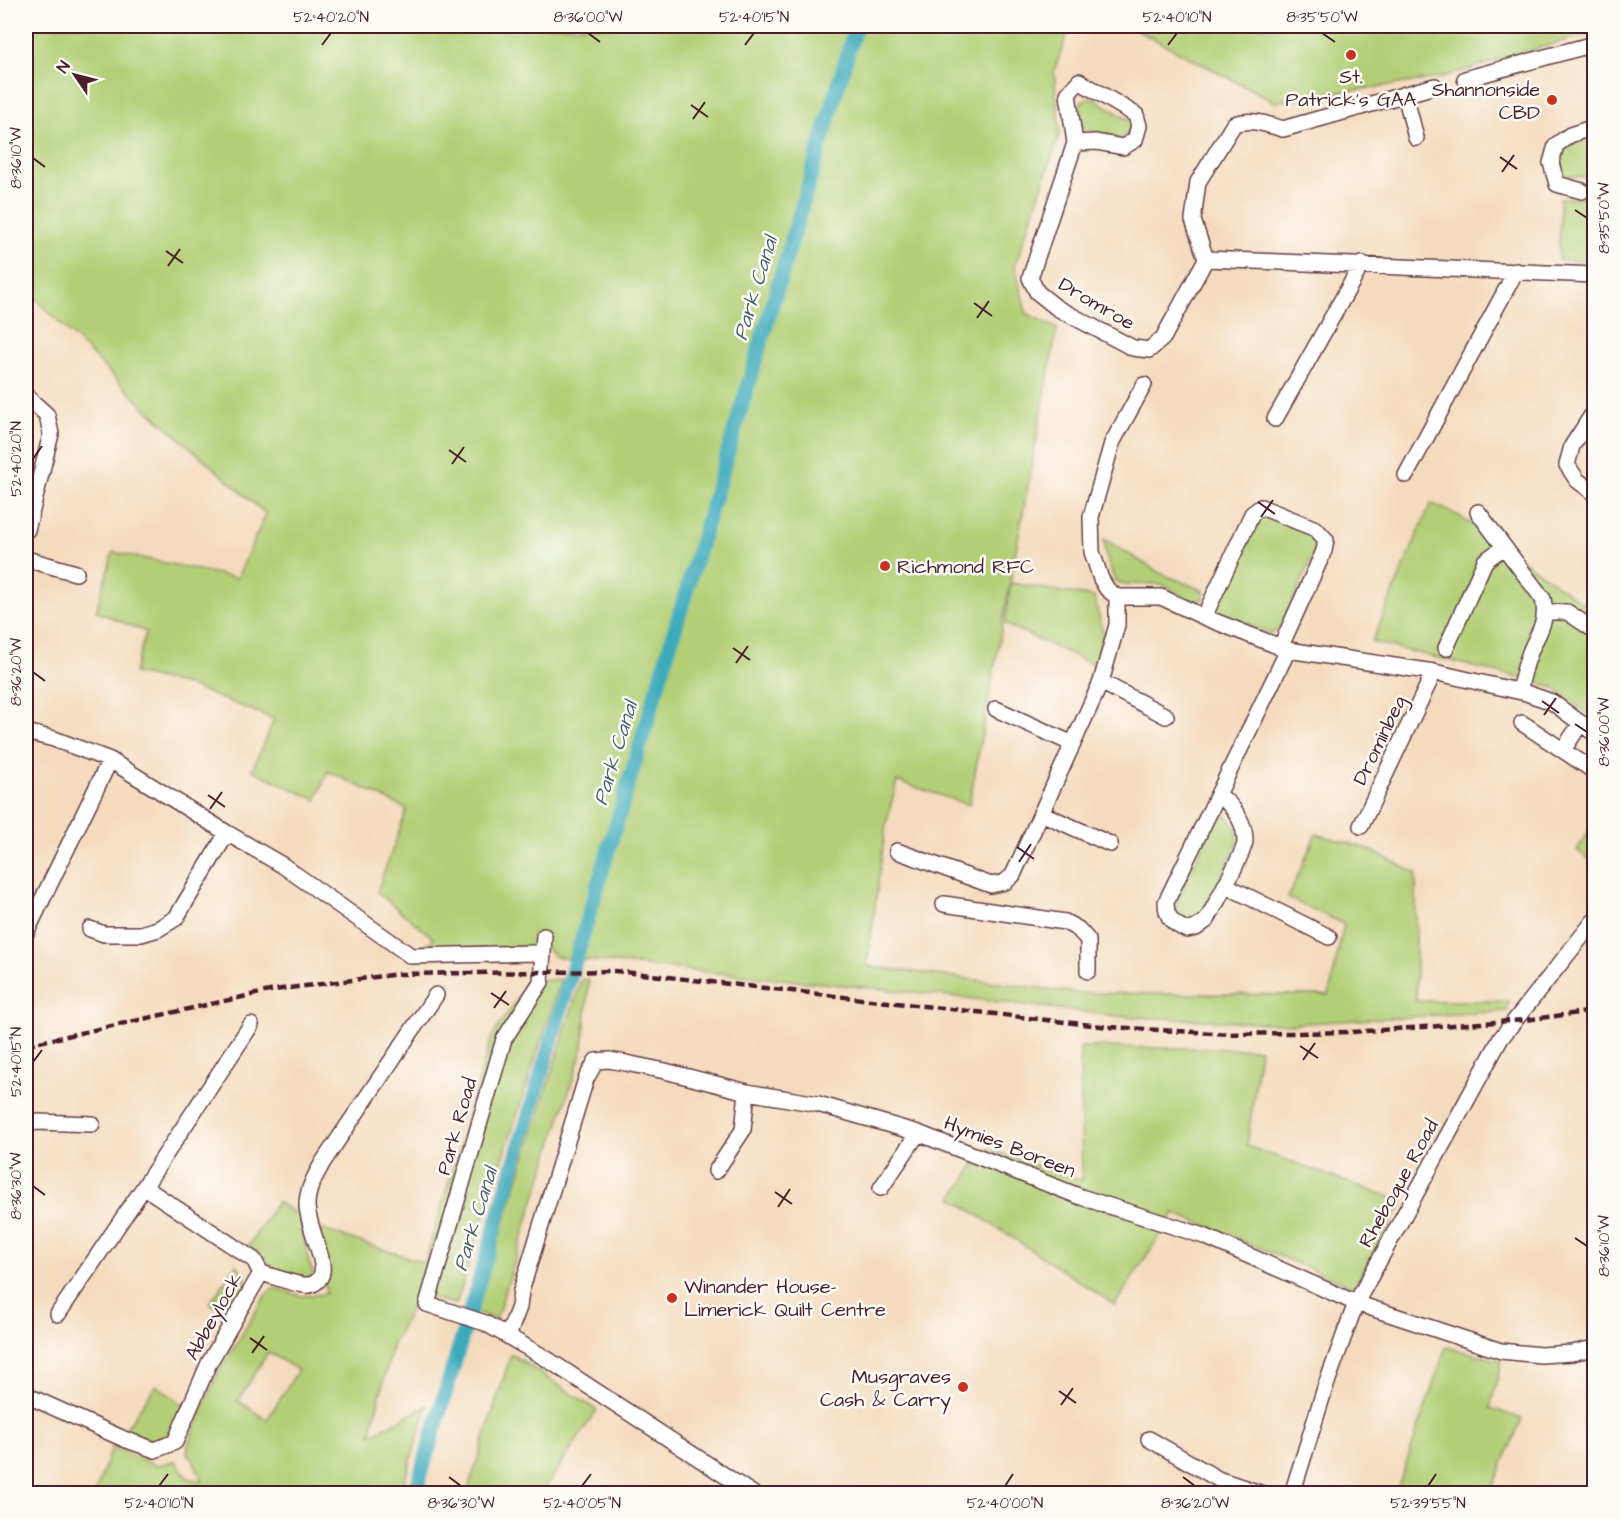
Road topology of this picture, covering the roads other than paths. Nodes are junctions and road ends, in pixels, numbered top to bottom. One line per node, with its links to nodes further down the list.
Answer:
1 (1594, 44): 2 (street)
2 (1465, 79)
3 (1435, 86): 4 (street)
4 (1405, 94): 6 (street); 9 (street)
5 (1594, 127): 8 (street)
6 (1416, 138)
7 (1075, 143): 7 (street, Dromroe); 9 (street, Dromroe)
8 (1582, 191)
9 (1206, 259): 10 (street)
10 (1362, 264): 11 (street); 16 (street)
11 (1516, 271): 12 (street); 17 (street)
12 (1594, 275)
13 (1143, 385): 24 (street)
14 (26, 396): 20 (street)
15 (1594, 412): 18 (street)
16 (1275, 419)
17 (1406, 475)
18 (1594, 493)
19 (1478, 512): 21 (street)
20 (27, 530)
21 (1504, 547): 25 (street); 28 (street)
22 (26, 559): 23 (street)
23 (76, 573)
24 (1117, 597): 26 (street, Drominbeg); 31 (street)
25 (1546, 612): 27 (street); 32 (street)
26 (1204, 617): 29 (street, Drominbeg); 29 (street)
27 (1594, 630)
28 (1446, 648)
29 (1284, 649): 30 (street, Drominbeg); 43 (street)
30 (1434, 672): 32 (street, Drominbeg); 45 (street, Drominbeg)
31 (1101, 682): 34 (street); 39 (street)
32 (1519, 691): 36 (street, Drominbeg)
33 (996, 708): 39 (street)
34 (1166, 716)
35 (1522, 723): 40 (street)
36 (1581, 723): 38 (street, Drominbeg); 40 (street)
37 (26, 732): 41 (street)
38 (1594, 733)
39 (1073, 744): 44 (street)
40 (1563, 750): 42 (street)
41 (110, 760): 46 (street); 55 (street)
42 (1594, 771)
43 (1218, 794): 50 (street); 50 (street)
44 (1041, 813): 47 (street); 49 (street)
45 (1361, 826)
46 (227, 833): 54 (street); 58 (street)
47 (1110, 844)
48 (897, 851): 49 (street)
49 (991, 885): 52 (street)
50 (1225, 885): 57 (street)
51 (944, 904): 52 (street)
52 (987, 911): 59 (street)
53 (1594, 921): 70 (street, Rhebogue Road)
54 (90, 930)
55 (26, 933)
56 (544, 936): 58 (street)
57 (1329, 937)
58 (542, 958): 72 (street, Park Road)
59 (1088, 971)
60 (436, 994): 69 (street)
61 (251, 1025): 67 (street)
62 (747, 1092): 65 (street, Hymies Boreen); 66 (street); 72 (street, Hymies Boreen)
63 (26, 1124): 64 (street)
64 (92, 1124)
65 (918, 1133): 68 (street); 70 (street, Hymies Boreen)
66 (716, 1171)
67 (144, 1187): 69 (street, Abbeylock); 71 (street)
68 (881, 1188)
69 (261, 1273): 74 (street, Abbeylock)
70 (1356, 1304): 73 (street, Hymies Boreen); 78 (street, Rhebogue Road)
71 (58, 1314)
72 (508, 1336): 76 (street)
73 (1594, 1348)
74 (26, 1395)
75 (1149, 1439): 77 (street)
76 (753, 1494)
77 (1263, 1494)
78 (1292, 1494)

